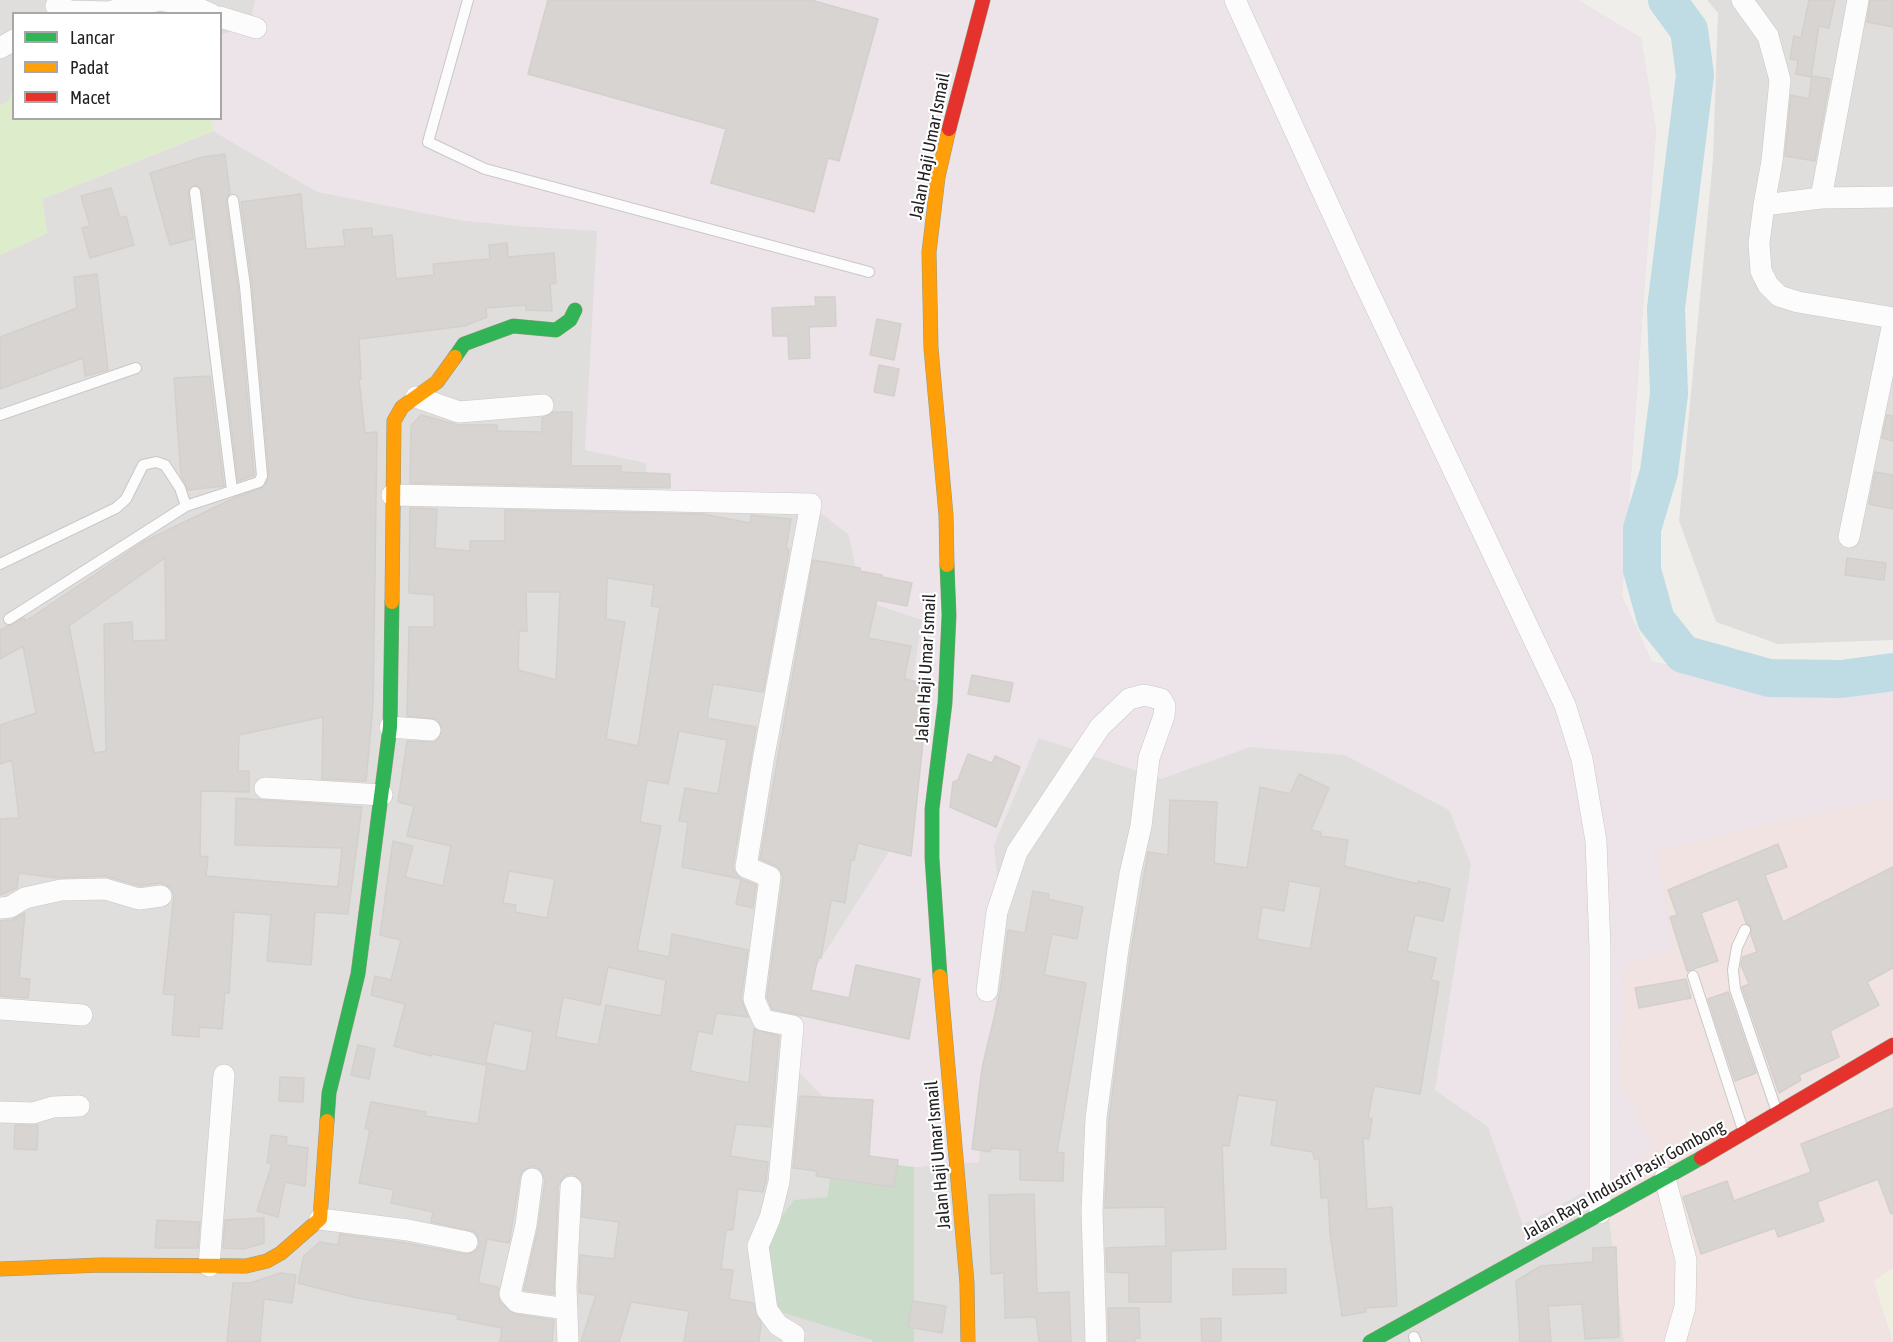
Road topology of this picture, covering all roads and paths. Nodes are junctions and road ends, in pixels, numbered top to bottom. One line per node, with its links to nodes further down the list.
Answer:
1 (468, 0): 17 (lane)
2 (983, 0): 59 (main road, Jalan Haji Umar Ismail)
3 (1235, 0): 51 (street)
4 (1742, 0): 16 (street)
5 (1858, 0): 13 (street)
6 (55, 7): 7 (street)
7 (108, 12)
8 (108, 12): 9 (street)
9 (206, 12)
10 (222, 18): 11 (street)
11 (256, 28)
12 (195, 192): 25 (lane)
13 (1821, 198): 14 (street); 16 (street)
14 (1893, 198)
15 (233, 200): 25 (lane)
16 (1764, 205): 19 (street)
17 (869, 272)
18 (575, 310): 22 (main road)
19 (1893, 318)
20 (1893, 323): 28 (street)
21 (136, 368): 24 (lane)
22 (416, 397): 23 (street); 26 (main road)
23 (543, 405)
24 (0, 415)
25 (232, 490): 27 (lane)
26 (392, 495): 31 (main road); 58 (street)
27 (186, 506): 29 (lane); 30 (lane)
28 (1849, 537)
29 (0, 564)
30 (9, 619)
31 (390, 727): 32 (street); 34 (main road)
32 (430, 730)
33 (265, 788): 34 (street)
34 (382, 795): 52 (main road)
35 (161, 896): 36 (street)
36 (0, 908)
37 (1745, 930): 46 (lane)
38 (1693, 976): 47 (lane)
39 (987, 991): 60 (street)
40 (0, 1009): 41 (street)
41 (82, 1015)
42 (1893, 1045): 46 (main road, Jalan Raya Industri Pasir Gombong)
43 (224, 1075): 54 (street)
44 (80, 1106): 45 (street)
45 (0, 1112)
46 (1778, 1114): 47 (main road, Jalan Raya Industri Pasir Gombong)
47 (1744, 1134): 48 (main road, Jalan Raya Industri Pasir Gombong)
48 (1665, 1178): 51 (main road, Jalan Raya Industri Pasir Gombong); 62 (street)
49 (532, 1179): 56 (street)
50 (571, 1187): 56 (street)
51 (1600, 1213): 61 (main road, Jalan Raya Industri Pasir Gombong)
52 (320, 1219): 53 (street); 54 (main road)
53 (467, 1242)
54 (209, 1266): 55 (main road)
55 (0, 1269)
56 (567, 1309): 57 (street)
57 (568, 1342)
58 (793, 1342)
59 (968, 1342)
60 (1096, 1342)
61 (1370, 1342)
62 (1675, 1342)

